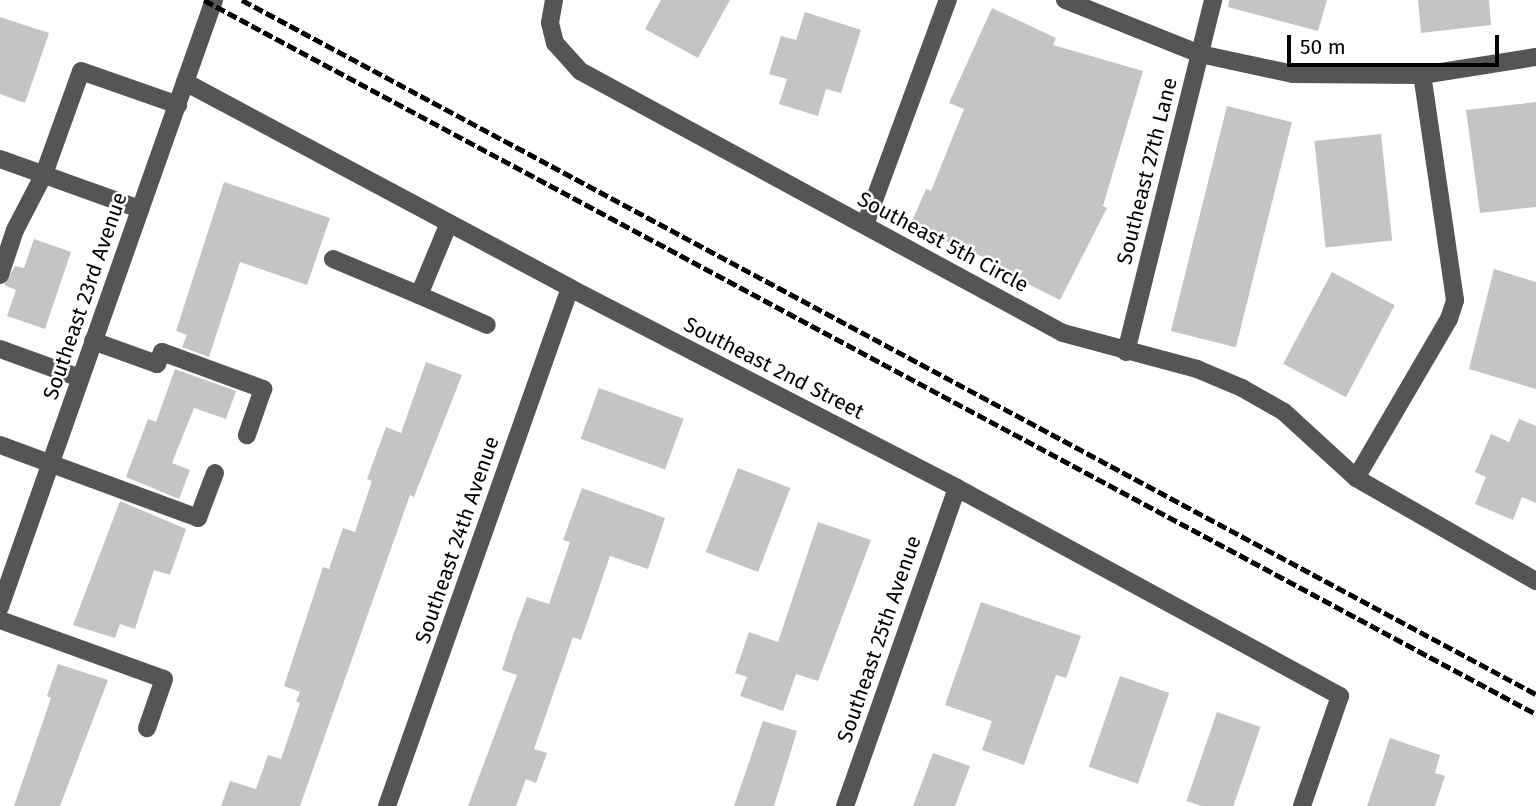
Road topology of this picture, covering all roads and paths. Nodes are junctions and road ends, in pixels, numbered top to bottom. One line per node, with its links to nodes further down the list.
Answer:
1 (214, 0): 9 (street, Southeast 23rd Avenue)
2 (554, 0): 15 (street, Southeast 5th Circle)
3 (948, 0): 15 (street)
4 (1065, 0): 6 (street)
5 (1213, 0): 6 (street, Southeast 27th Lane)
6 (1200, 54): 8 (street); 23 (street, Southeast 27th Lane)
7 (1536, 57): 8 (street)
8 (1422, 75): 29 (street)
9 (185, 82): 10 (street, Southeast 23rd Avenue); 14 (street, Southeast 2nd Street)
10 (177, 105): 12 (street); 13 (street, Southeast 23rd Avenue)
11 (0, 159): 12 (street)
12 (44, 174): 13 (street); 17 (street)
13 (140, 209): 21 (street, Southeast 23rd Avenue)
14 (449, 223): 18 (street, Southeast 2nd Street); 19 (street)
15 (865, 225): 23 (street, Southeast 5th Circle)
16 (333, 259): 19 (street)
17 (0, 275)
18 (570, 288): 30 (street, Southeast 2nd Street); 35 (street, Southeast 24th Avenue)
19 (419, 295): 20 (street)
20 (487, 325)
21 (93, 341): 24 (street, Southeast 23rd Avenue); 25 (street)
22 (0, 349): 24 (street)
23 (1126, 352): 29 (street, Southeast 5th Circle)
24 (80, 378): 27 (street, Southeast 23rd Avenue)
25 (247, 435)
26 (0, 445): 27 (street)
27 (50, 463): 28 (street); 32 (street, Southeast 23rd Avenue)
28 (215, 473)
29 (1356, 478): 31 (street, Southeast 5th Circle)
30 (957, 488): 36 (street, Southeast 25th Avenue); 37 (street, Southeast 2nd Street)
31 (1536, 581)
32 (0, 607)
33 (0, 620): 34 (street)
34 (147, 727)
35 (387, 806)
36 (845, 806)
37 (1301, 806)

